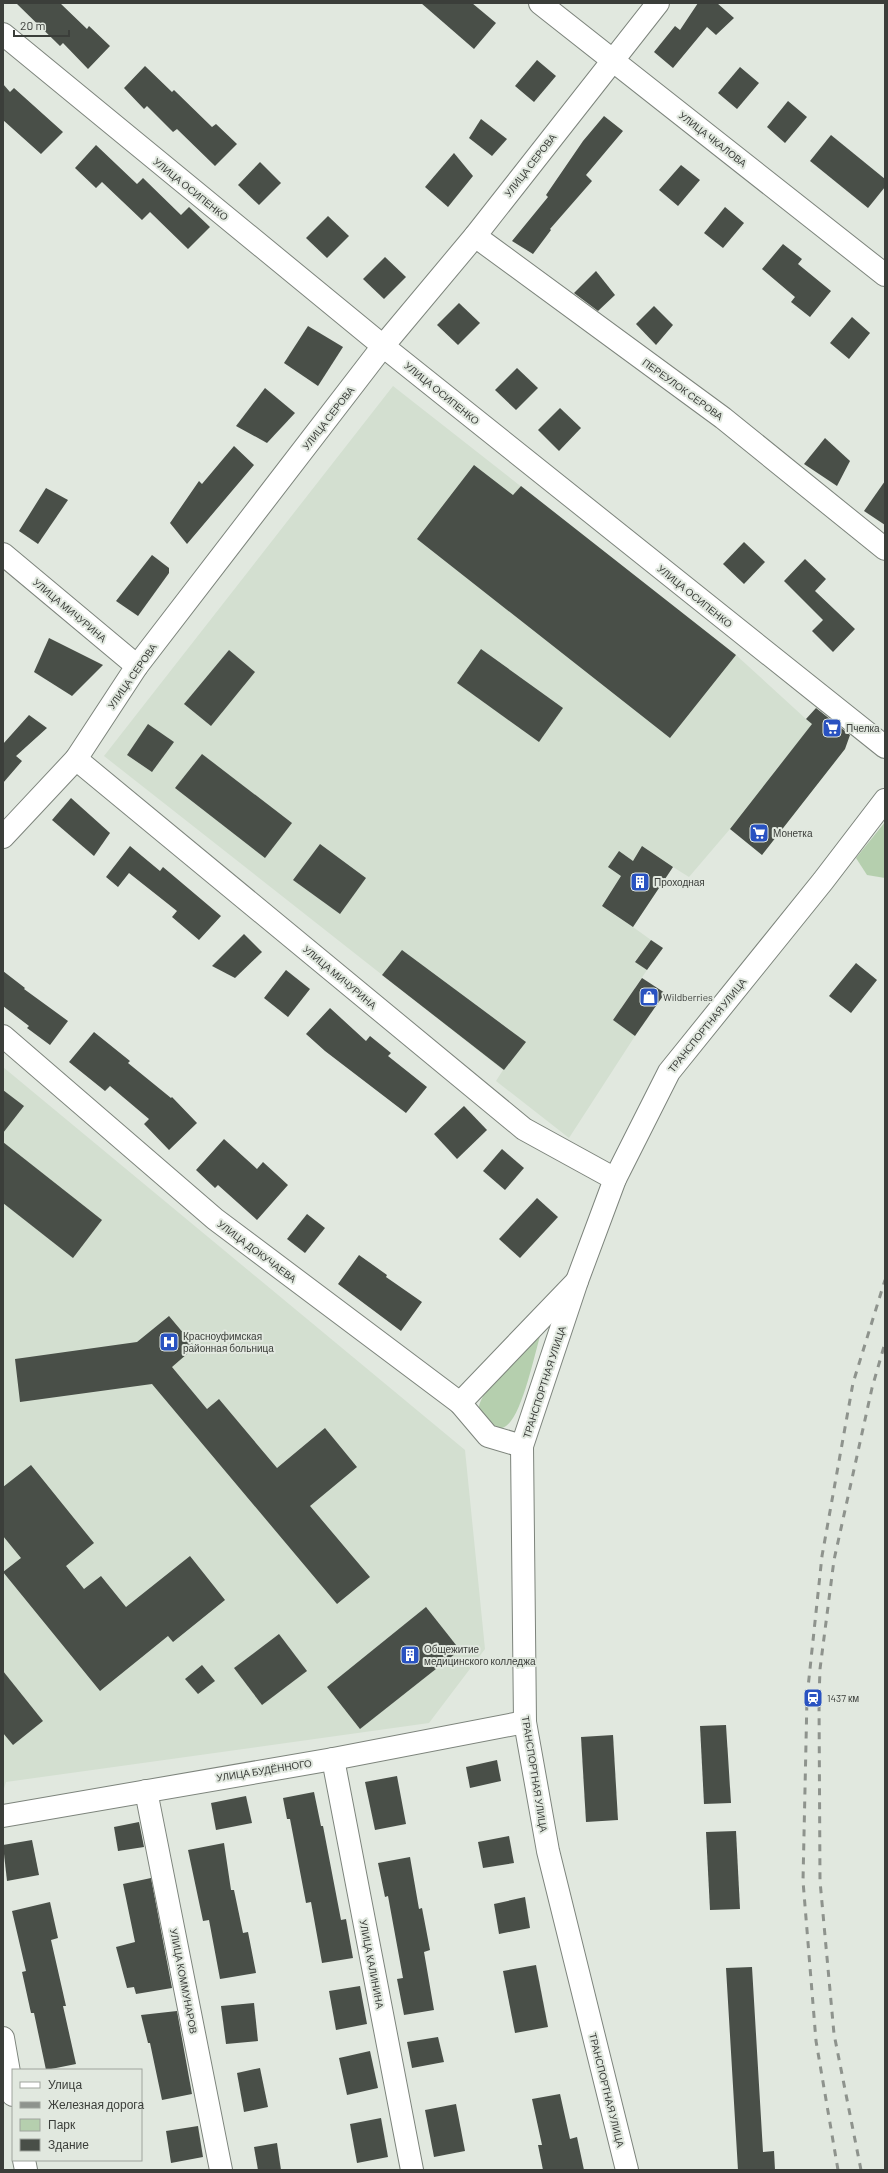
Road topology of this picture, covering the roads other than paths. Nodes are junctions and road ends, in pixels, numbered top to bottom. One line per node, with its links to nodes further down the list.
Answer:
1 (540, 3): 4 (street, УЛИЦА ЧКАЛОВА)
2 (658, 3): 4 (street, УЛИЦА СЕРОВА)
3 (3, 34): 7 (street, УЛИЦА ОСИПЕНКО)
4 (613, 60): 5 (street, УЛИЦА СЕРОВА); 6 (street, УЛИЦА ЧКАЛОВА)
5 (475, 236): 7 (street, УЛИЦА СЕРОВА); 8 (street, ПЕРЕУЛОК СЕРОВА)
6 (885, 275)
7 (383, 346): 10 (street, УЛИЦА СЕРОВА); 11 (street, УЛИЦА ОСИПЕНКО)
8 (885, 549)
9 (3, 554): 10 (street, УЛИЦА МИЧУРИНА)
10 (137, 666): 12 (street, УЛИЦА СЕРОВА)
11 (885, 747)
12 (76, 759): 14 (street, УЛИЦА СЕРОВА); 16 (street, УЛИЦА МИЧУРИНА)
13 (885, 800): 16 (street, ТРАНСПОРТНАЯ УЛИЦА)
14 (3, 837)
15 (3, 1036): 18 (street, УЛИЦА ДОКУЧАЕВА)
16 (615, 1179): 17 (street, ТРАНСПОРТНАЯ УЛИЦА)
17 (577, 1281): 18 (street); 19 (street, ТРАНСПОРТНАЯ УЛИЦА)
18 (460, 1403): 19 (street, УЛИЦА ДОКУЧАЕВА)
19 (522, 1446): 20 (street, ТРАНСПОРТНАЯ УЛИЦА)
20 (525, 1722): 21 (street, УЛИЦА БУДЁННОГО); 28 (street, ТРАНСПОРТНАЯ УЛИЦА)
21 (333, 1759): 22 (street, УЛИЦА БУДЁННОГО); 27 (street, УЛИЦА КАЛИНИНА)
22 (146, 1791): 23 (street, УЛИЦА БУДЁННОГО); 26 (street, УЛИЦА КОММУНАРОВ)
23 (3, 1816)
24 (3, 2038): 25 (street)
25 (12, 2090)
26 (221, 2170)
27 (412, 2170)
28 (627, 2170)

